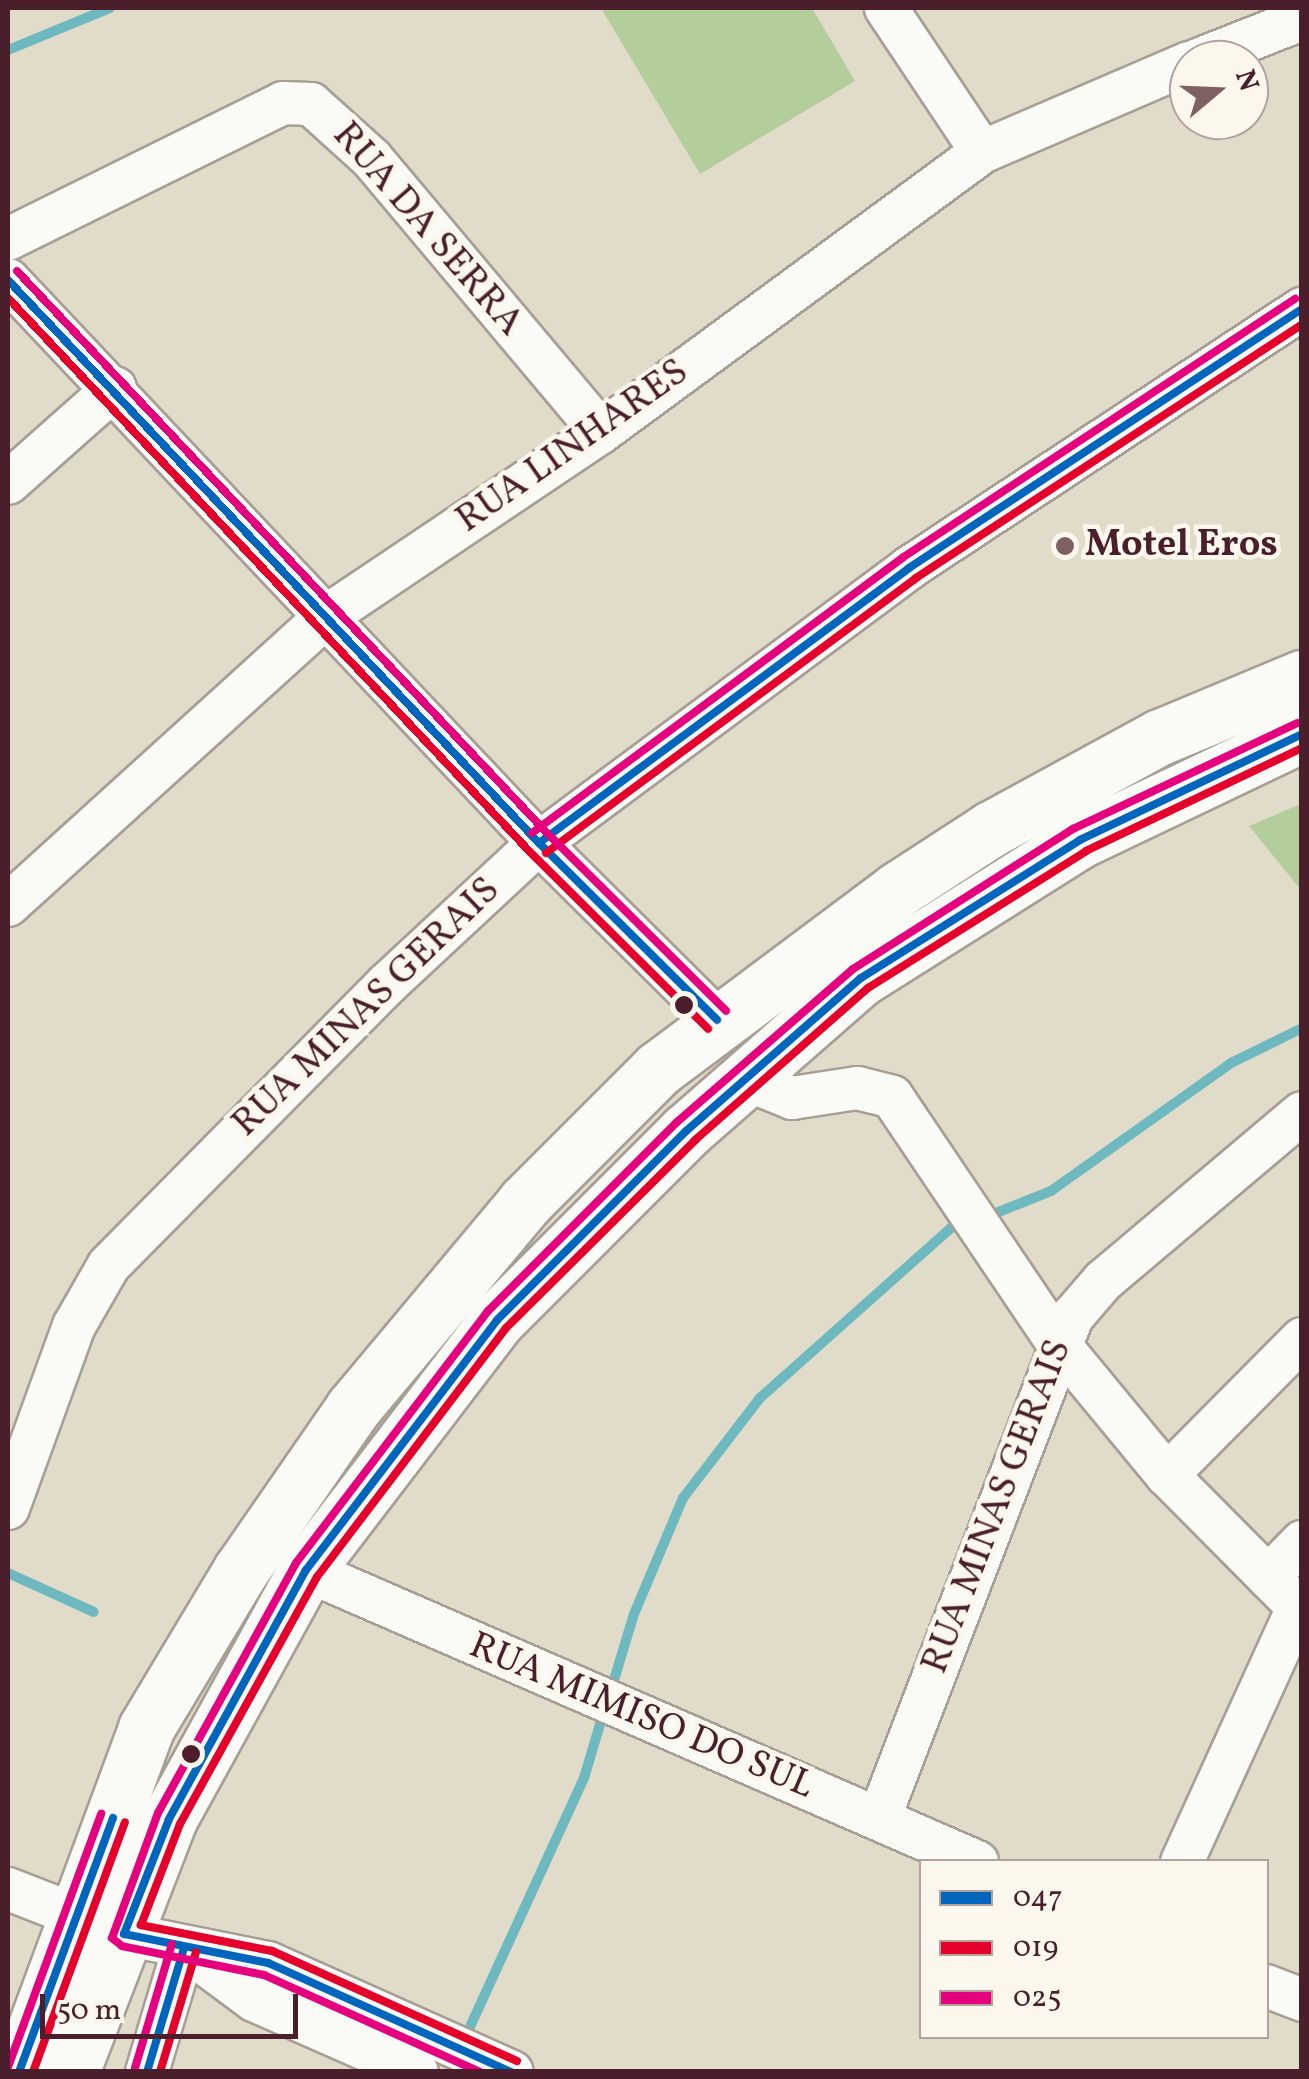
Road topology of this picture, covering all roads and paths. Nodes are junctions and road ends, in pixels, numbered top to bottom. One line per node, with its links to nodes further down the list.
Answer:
1 (886, 8): 5 (street)
2 (1302, 19): 3 (street)
3 (1249, 40)
4 (1169, 73): 5 (street, RUA LINHARES)
5 (982, 152): 10 (street, RUA LINHARES)
6 (8, 238): 10 (street, RUA DA SERRA)
7 (8, 280): 9 (street)
8 (1302, 309): 15 (street, RUA MINAS GERAIS)
9 (115, 388): 11 (street); 12 (street)
10 (601, 432): 12 (street, RUA LINHARES)
11 (8, 483)
12 (324, 618): 15 (street); 16 (street, RUA LINHARES)
13 (1302, 678): 17 (main road)
14 (1302, 734): 18 (main road)
15 (540, 843): 17 (street); 23 (street, RUA MINAS GERAIS)
16 (8, 905)
17 (717, 1020): 32 (main road)
18 (744, 1079): 21 (street); 25 (main road)
19 (1302, 1113): 21 (street, RUA MINAS GERAIS)
20 (1302, 1339): 22 (street)
21 (1058, 1343): 22 (street); 28 (street, RUA MINAS GERAIS)
22 (1166, 1475): 26 (street)
23 (8, 1508)
24 (1302, 1542): 26 (street)
25 (306, 1570): 28 (street, RUA MIMISO DO SUL); 32 (main road)
26 (1268, 1577): 27 (street)
27 (1300, 1609): 30 (street)
28 (880, 1816): 29 (street, RUA MIMISO DO SUL)
29 (971, 1859)
30 (1183, 1859)
31 (8, 1890): 32 (street)
32 (100, 1927): 33 (street); 36 (main road); 37 (main road)
33 (184, 1948): 38 (street); 39 (street); 40 (street)
34 (1269, 1987): 35 (street)
35 (1302, 2000)
36 (18, 2072)
37 (71, 2072)
38 (147, 2072)
39 (418, 2072)
40 (512, 2072)

